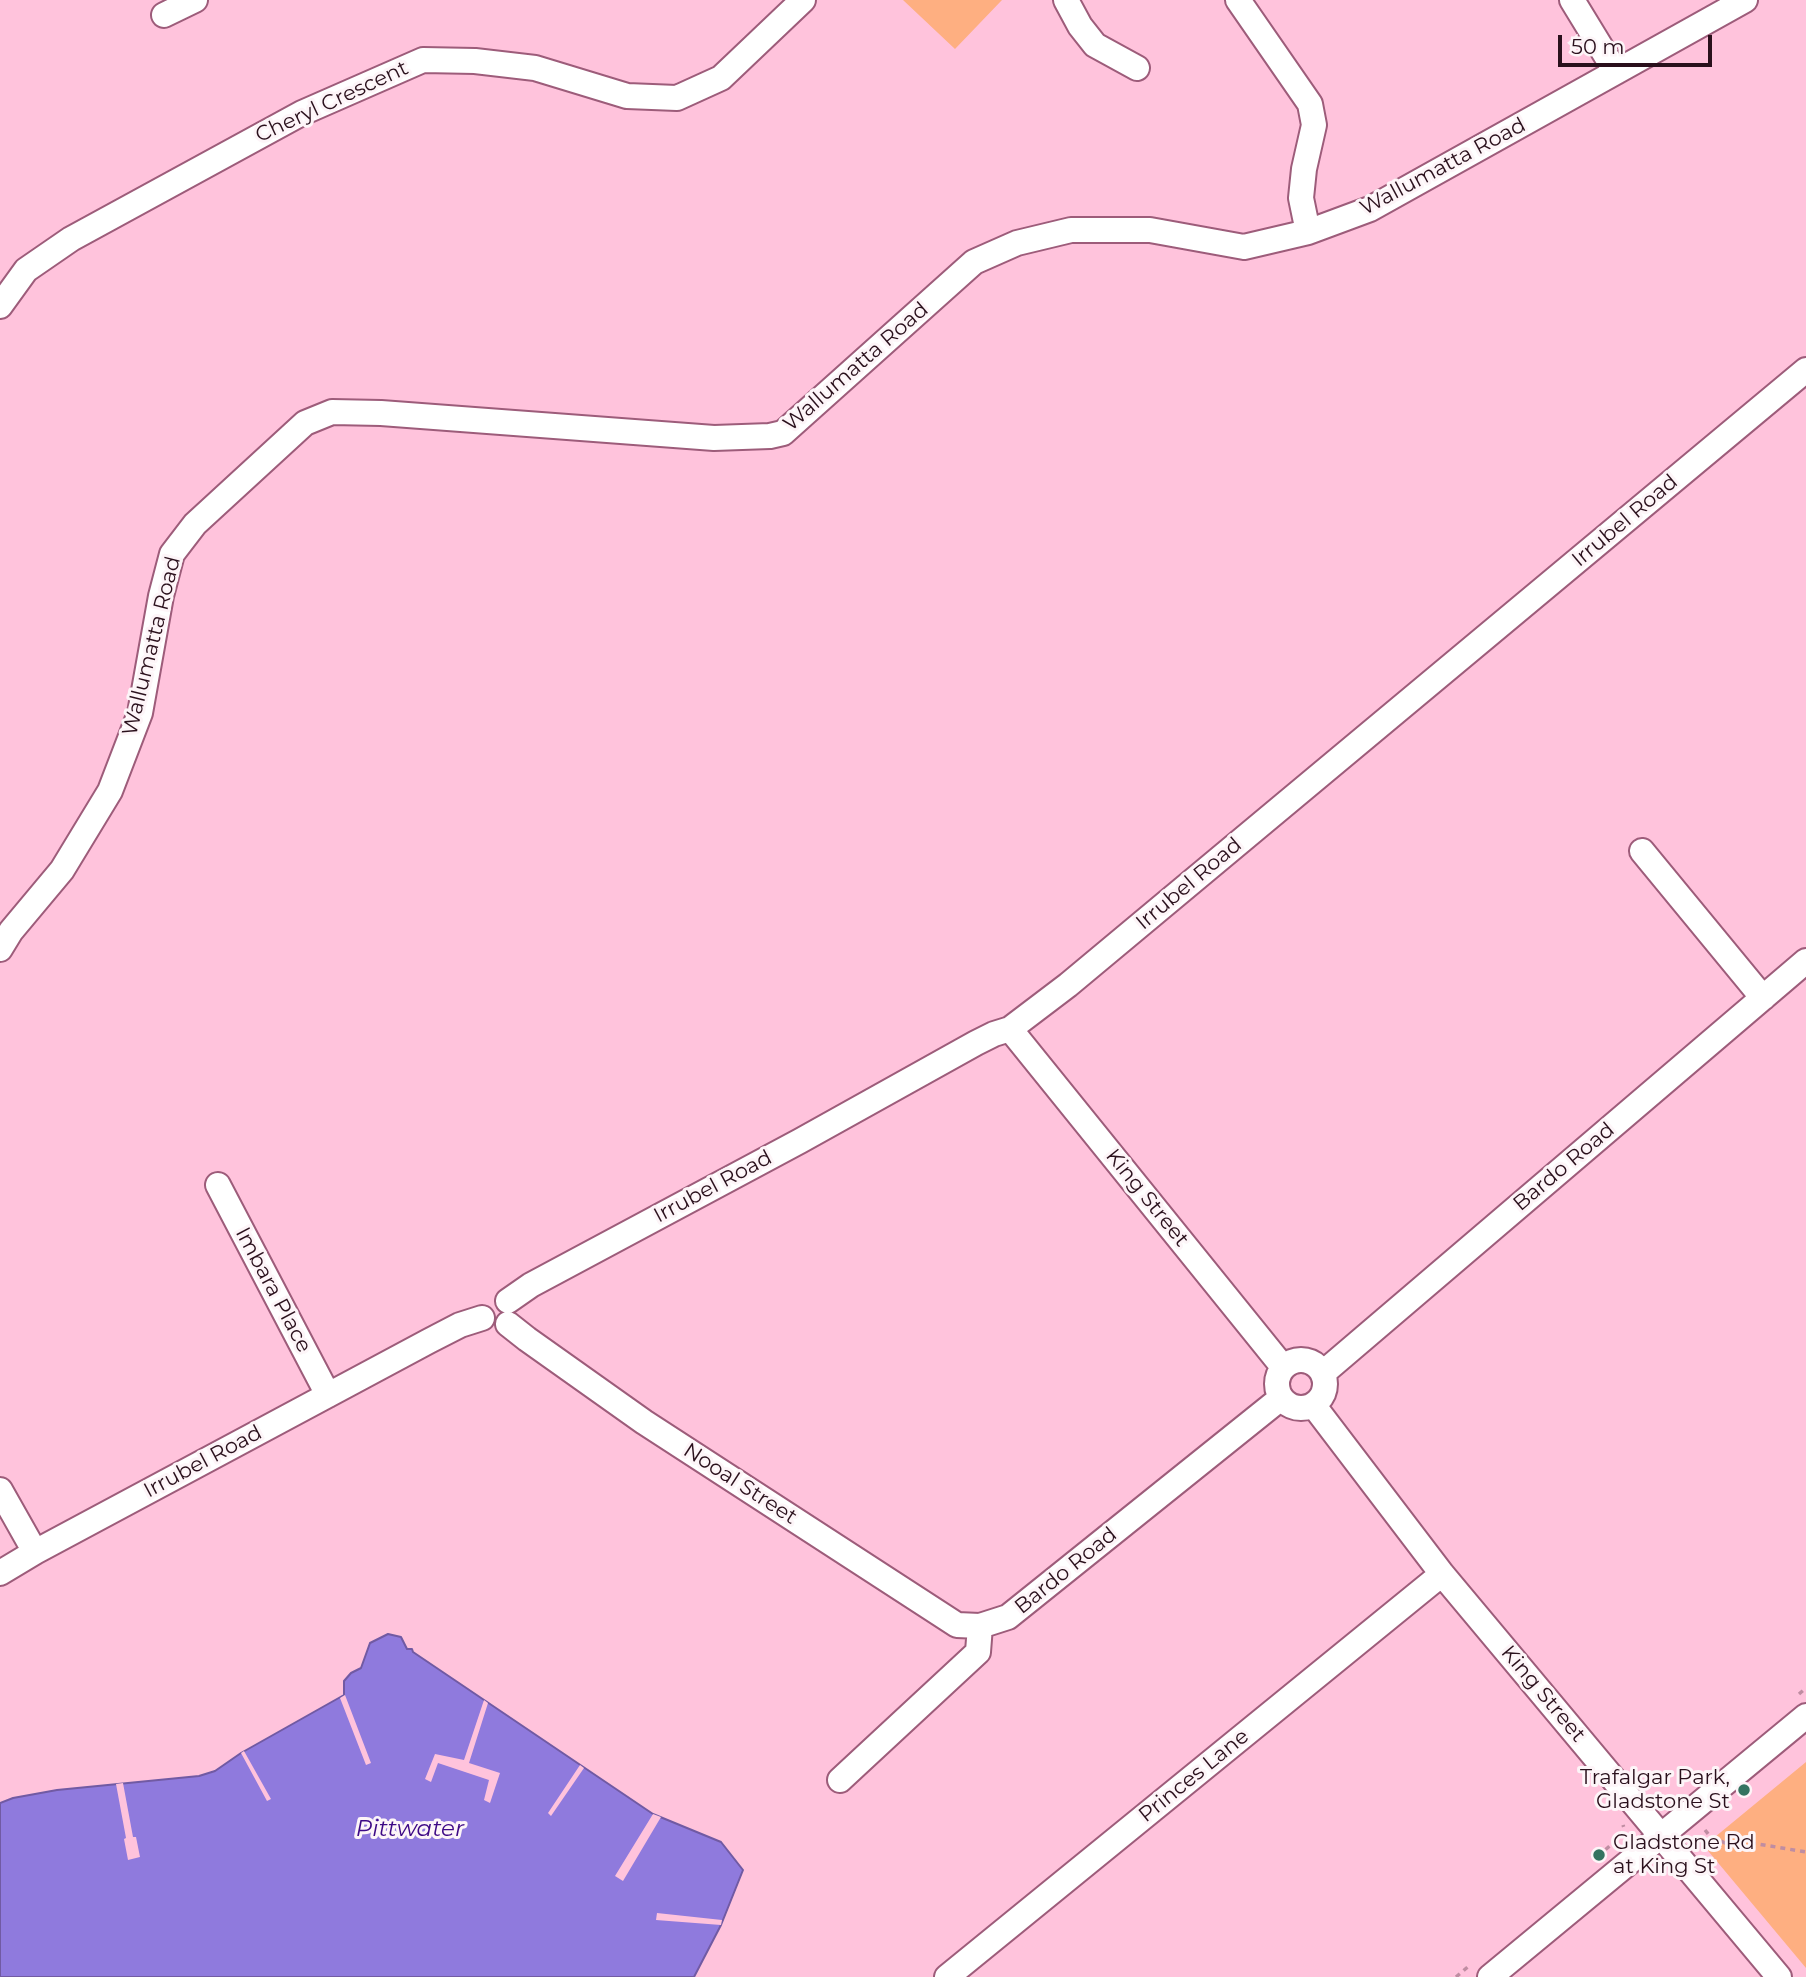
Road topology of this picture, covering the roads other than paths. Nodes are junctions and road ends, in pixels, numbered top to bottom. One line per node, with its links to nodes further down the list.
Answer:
1 (195, 0): 7 (street)
2 (803, 0): 11 (street, Cheryl Crescent)
3 (1066, 0): 8 (street)
4 (1238, 0): 10 (street)
5 (1572, 0): 9 (street)
6 (1745, 0): 9 (street, Wallumatta Road)
7 (164, 15)
8 (1137, 68)
9 (1616, 72): 10 (street, Wallumatta Road)
10 (1308, 232): 14 (street, Wallumatta Road)
11 (0, 306)
12 (1806, 370): 17 (street, Irrubel Road)
13 (1642, 851): 16 (street)
14 (0, 949)
15 (1806, 961): 16 (street, Bardo Road)
16 (1763, 998): 21 (street, Bardo Road)
17 (1010, 1029): 19 (street, Irrubel Road); 20 (street, King Street)
18 (218, 1185): 22 (street, Imbara Place)
19 (508, 1312): 22 (street, Irrubel Road); 29 (street, Nooal Street)
20 (1283, 1367): 21 (street); 23 (street)
21 (1323, 1373): 24 (street)
22 (328, 1395): 26 (street, Irrubel Road)
23 (1281, 1398): 24 (street); 29 (street, Bardo Road)
24 (1314, 1406): 28 (street, King Street)
25 (0, 1490): 26 (street)
26 (36, 1552): 27 (street, Irrubel Road)
27 (0, 1573)
28 (1442, 1574): 32 (street, King Street); 33 (street, Princes Lane)
29 (980, 1626): 31 (street)
30 (1806, 1716): 32 (street)
31 (840, 1780)
32 (1662, 1835): 34 (street); 35 (street, King Street)
33 (947, 1977)
34 (1490, 1977)
35 (1779, 1977)

